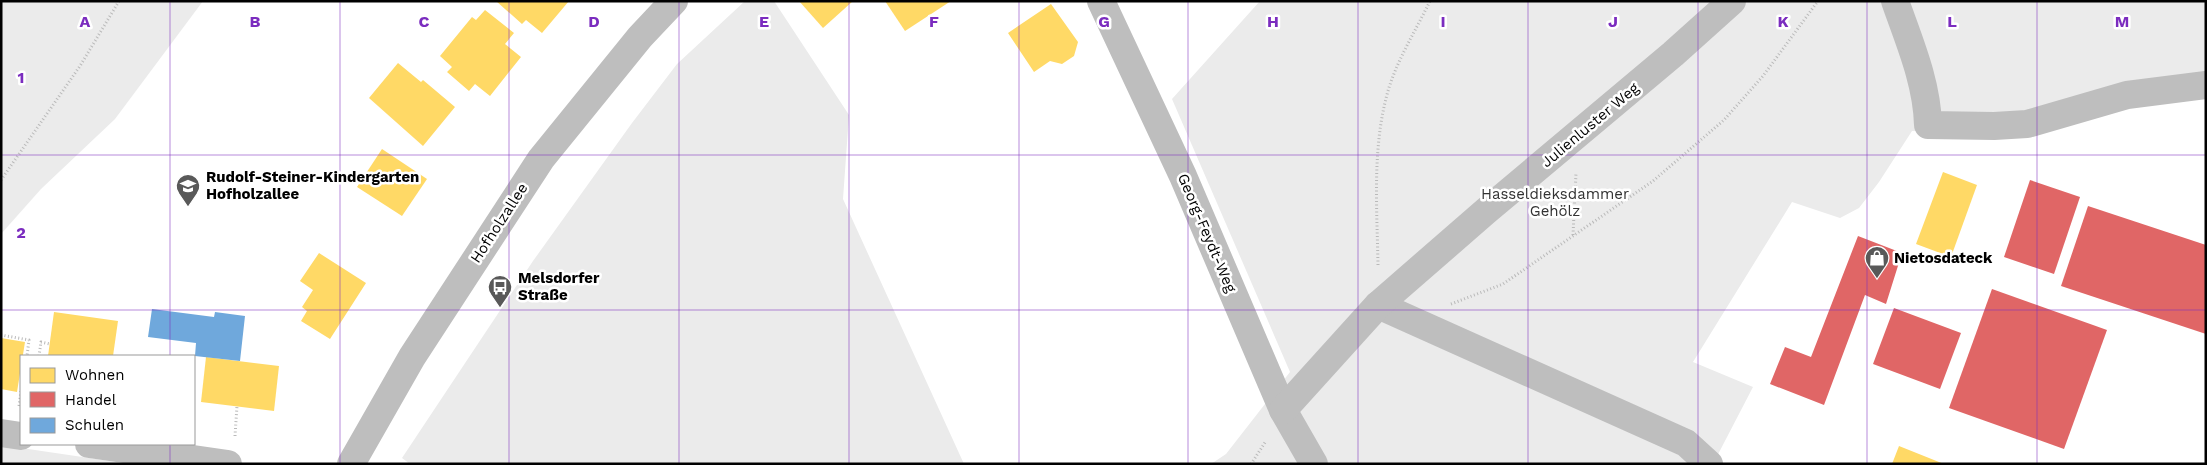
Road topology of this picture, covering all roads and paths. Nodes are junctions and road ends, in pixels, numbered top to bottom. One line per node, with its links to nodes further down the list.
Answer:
1 (119, 1): 10 (path)
2 (674, 1): 23 (street, Hofholzallee)
3 (1101, 1): 18 (street, Georg-Feydt-Weg)
4 (1430, 1): 12 (path)
5 (1732, 1): 9 (street, Julienluster Weg)
6 (1818, 1): 11 (path)
7 (1895, 1): 8 (street)
8 (2206, 85)
9 (1578, 134): 11 (path); 12 (street, Julienluster Weg)
10 (1, 180)
11 (1573, 235): 13 (path)
12 (1378, 306): 13 (street); 18 (street, Julienluster Weg)
13 (1410, 320): 25 (street)
14 (1, 335): 16 (path)
15 (50, 344): 17 (path)
16 (27, 355)
17 (39, 355)
18 (1283, 410): 24 (street, Georg-Feydt-Weg)
19 (1, 433): 20 (street)
20 (20, 436)
21 (96, 445): 22 (street)
22 (228, 464)
23 (351, 464)
24 (1314, 464)
25 (1709, 464)

